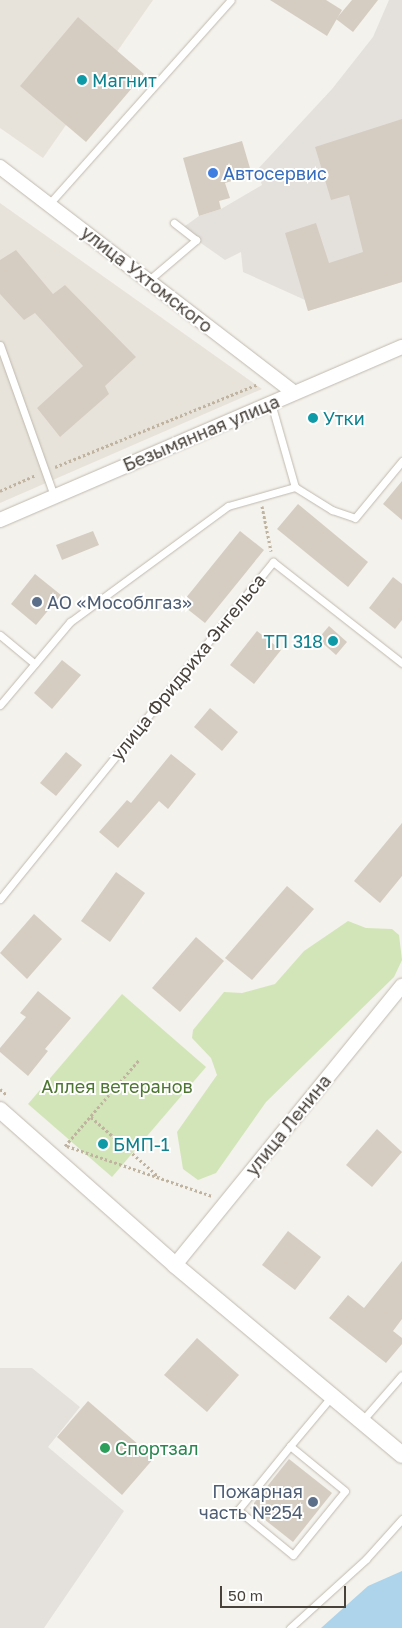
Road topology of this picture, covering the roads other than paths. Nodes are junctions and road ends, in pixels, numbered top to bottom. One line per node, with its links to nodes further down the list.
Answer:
1 (231, 0): 3 (lane)
2 (0, 167): 3 (street, улица Ухтомского)
3 (49, 204): 5 (street, улица Ухтомского)
4 (174, 223): 5 (lane)
5 (149, 280): 8 (street, улица Ухтомского)
6 (0, 345): 12 (lane)
7 (402, 347): 8 (street, Безымянная улица)
8 (294, 393): 9 (street, Безымянная улица)
9 (271, 403): 11 (lane); 12 (street, Безымянная улица)
10 (402, 461): 11 (lane)
11 (295, 488): 16 (lane)
12 (54, 496): 13 (street, Безымянная улица)
13 (0, 520)
14 (0, 635): 16 (lane)
15 (402, 663): 18 (lane, улица Фридриха Энгельса)
16 (35, 664): 17 (lane)
17 (0, 705)
18 (0, 899)
19 (402, 986): 21 (street, улица Ленина)
20 (0, 1110): 21 (street)
21 (175, 1266): 23 (street)
22 (402, 1375): 24 (lane)
23 (330, 1397): 24 (street); 25 (lane)
24 (361, 1422): 26 (street)
25 (290, 1446): 25 (lane)
26 (402, 1455)
27 (402, 1519): 28 (lane)
28 (290, 1628)

